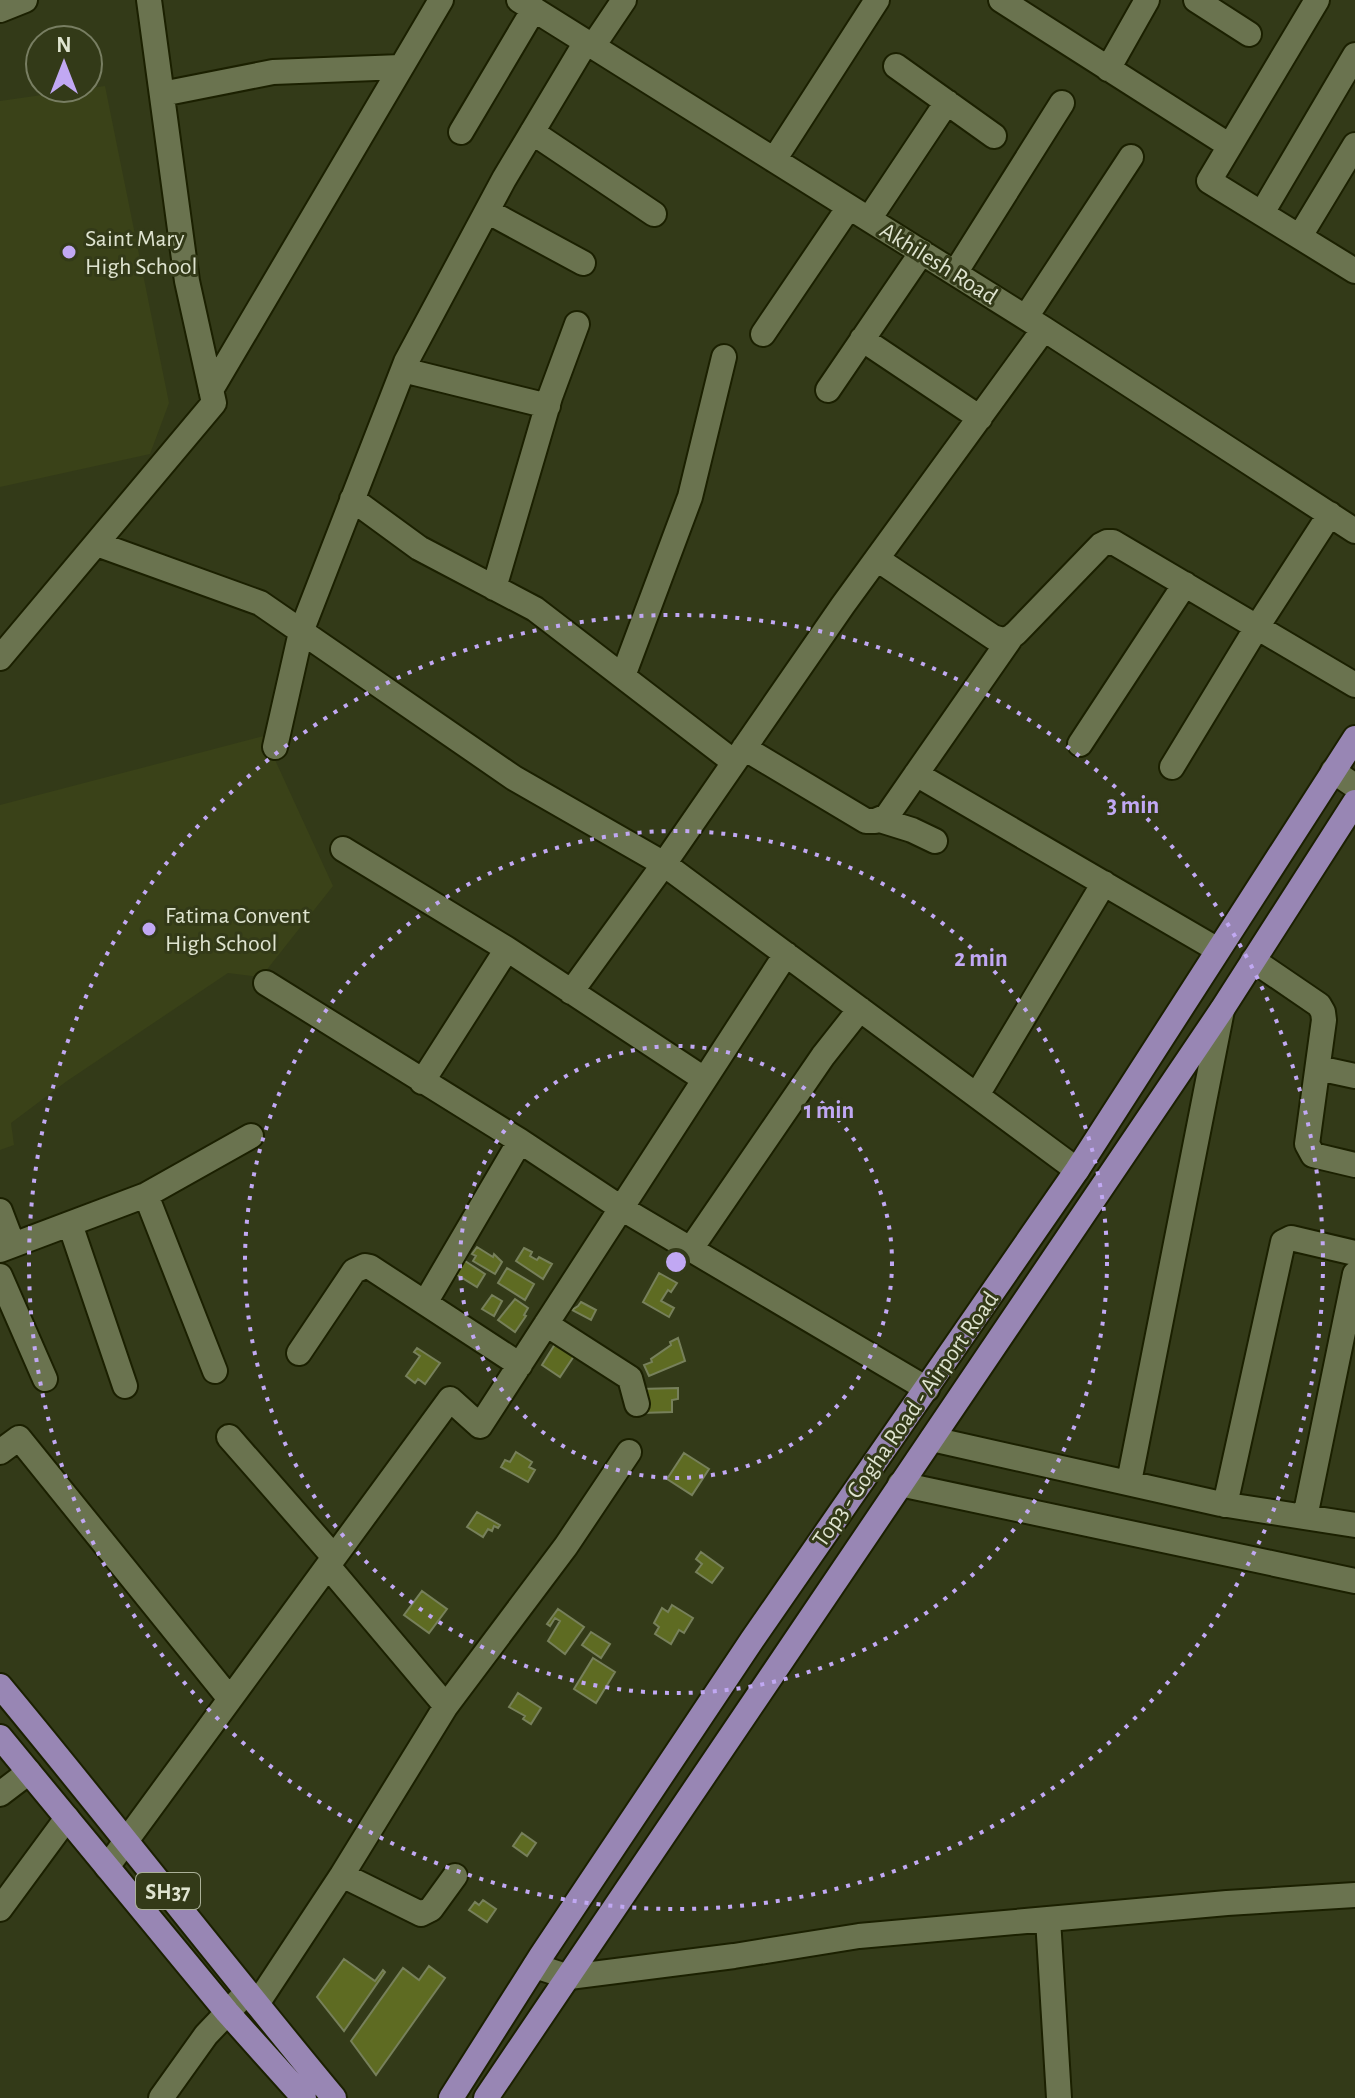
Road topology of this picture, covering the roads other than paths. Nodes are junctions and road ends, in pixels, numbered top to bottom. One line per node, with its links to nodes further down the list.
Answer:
1 (25, 0): 11 (street)
2 (149, 0): 18 (street)
3 (441, 0): 16 (street)
4 (624, 0): 13 (street)
5 (877, 0): 27 (street)
6 (1001, 0): 17 (street)
7 (1147, 0): 17 (street)
8 (1196, 0): 12 (street)
9 (1317, 0): 25 (street)
10 (527, 5): 13 (street, Akhilesh Road); 21 (street)
11 (0, 10)
12 (1249, 34)
13 (590, 44): 22 (street); 27 (street, Akhilesh Road)
14 (1355, 55): 31 (street)
15 (896, 66): 19 (street)
16 (401, 67): 18 (street); 44 (street)
17 (1108, 69): 25 (street)
18 (162, 94): 44 (street)
19 (947, 102): 23 (street); 30 (street)
20 (1062, 103): 37 (street)
21 (461, 132)
22 (532, 132): 29 (street); 32 (street)
23 (994, 136)
24 (1355, 145): 28 (street)
25 (1230, 146): 31 (street)
26 (1131, 157): 38 (street)
27 (774, 160): 30 (street, Akhilesh Road)
28 (1347, 178): 33 (street)
29 (487, 211): 35 (street); 43 (street)
30 (859, 213): 34 (street, Akhilesh Road); 40 (street)
31 (1262, 213): 33 (street)
32 (654, 214)
33 (1300, 236): 36 (street)
34 (922, 252): 37 (street, Akhilesh Road); 41 (street)
35 (583, 263)
36 (1355, 271)
37 (955, 273): 38 (street, Akhilesh Road)
38 (1035, 323): 47 (street); 49 (street, Akhilesh Road)
39 (577, 324): 46 (street)
40 (763, 334)
41 (862, 339): 45 (street); 47 (street)
42 (724, 357): 59 (street)
43 (403, 370): 46 (street); 48 (street)
44 (211, 390): 51 (street)
45 (828, 390)
46 (548, 406): 54 (street)
47 (980, 418): 52 (street)
48 (352, 499): 54 (street); 56 (street)
49 (1330, 514): 50 (street, Akhilesh Road); 55 (street)
50 (1355, 531)
51 (97, 544): 56 (street); 58 (street)
52 (877, 559): 57 (street); 64 (street)
53 (1185, 584): 55 (street); 57 (street); 62 (street)
54 (494, 588): 59 (street)
55 (1257, 627): 60 (street); 65 (street)
56 (301, 632): 63 (street); 73 (street)
57 (1010, 639): 67 (street)
58 (0, 658)
59 (623, 676): 64 (street)
60 (1355, 685)
61 (1355, 738): 66 (main road, Top3 - Gogha Road - Airport Road)
62 (1080, 744)
63 (275, 747)
64 (739, 755): 70 (street); 73 (street)
65 (1172, 767)
66 (1333, 771): 68 (street); 76 (main road, Top3 - Gogha Road - Airport Road)
67 (916, 774): 70 (street); 74 (street)
68 (1355, 786)
69 (1355, 802): 78 (main road, Top3 - Gogha Road - Airport Road)
70 (880, 820): 71 (street)
71 (935, 841)
72 (343, 849): 75 (street)
73 (664, 864): 77 (street); 80 (street)
74 (1104, 883): 76 (street); 87 (street)
75 (507, 949): 80 (street); 86 (street)
76 (1218, 950): 91 (main road, Top3 - Gogha Road - Airport Road)
77 (786, 954): 82 (street); 85 (street)
78 (1253, 960): 81 (main road, Top3 - Gogha Road - Airport Road); 83 (street)
79 (266, 983): 86 (street)
80 (571, 992): 85 (street)
81 (1223, 1008): 111 (main road, Top3 - Gogha Road - Airport Road); 114 (street)
82 (860, 1009): 87 (street); 97 (street)
83 (1318, 1068): 84 (street); 90 (street)
84 (1355, 1076)
85 (704, 1079): 93 (street)
86 (422, 1082): 89 (street)
87 (977, 1095): 91 (street)
88 (251, 1136): 92 (street)
89 (520, 1141): 93 (street); 101 (street)
90 (1355, 1165)
91 (1077, 1170): 108 (main road, Top3 - Gogha Road - Airport Road)
92 (146, 1195): 95 (street); 105 (street)
93 (621, 1208): 97 (street); 102 (street)
94 (0, 1211): 96 (street)
95 (70, 1224): 96 (street); 107 (street)
96 (7, 1248)
97 (690, 1250): 108 (street)
98 (1355, 1253): 116 (street)
99 (1355, 1274): 117 (street)
100 (0, 1276): 106 (street)
101 (425, 1303): 103 (street); 104 (street)
102 (546, 1324): 104 (street); 109 (street)
103 (299, 1353)
104 (520, 1365): 119 (street)
105 (215, 1371)
106 (45, 1379)
107 (125, 1386)
108 (927, 1389): 135 (main road, Top3 - Gogha Road - Airport Road)
109 (637, 1404)
110 (229, 1437): 119 (street)
111 (932, 1439): 114 (street); 115 (main road, Top3 - Gogha Road - Airport Road)
112 (0, 1452): 122 (street)
113 (629, 1452): 123 (street)
114 (1129, 1482): 116 (street)
115 (900, 1484): 120 (street); 136 (main road, Top3 - Gogha Road - Airport Road)
116 (1225, 1505): 117 (street)
117 (1305, 1517): 118 (street)
118 (1355, 1525)
119 (331, 1562): 122 (street); 123 (street)
120 (1355, 1581)
121 (0, 1686): 128 (main road, SH37)
122 (230, 1699): 128 (street)
123 (446, 1706): 130 (street)
124 (0, 1737): 125 (main road, SH37)
125 (29, 1772): 126 (street); 127 (main road, SH37)
126 (0, 1794)
127 (67, 1818): 129 (main road, SH37); 133 (street)
128 (127, 1839): 129 (street); 137 (main road, SH37)
129 (107, 1867): 138 (main road, SH37)
130 (342, 1875): 131 (street); 137 (street)
131 (455, 1876)
132 (1355, 1895): 134 (street)
133 (0, 1909)
134 (1048, 1919): 136 (street); 144 (street)
135 (535, 1966): 136 (street); 142 (main road, Top3 - Gogha Road - Airport Road)
136 (569, 1977): 143 (main road, Top3 - Gogha Road - Airport Road)
137 (252, 1998): 138 (street); 141 (main road, SH37)
138 (227, 2012): 139 (street); 140 (main road, SH37)
139 (161, 2098)
140 (304, 2098)
141 (334, 2098)
142 (451, 2098)
143 (486, 2098)
144 (1059, 2098)

